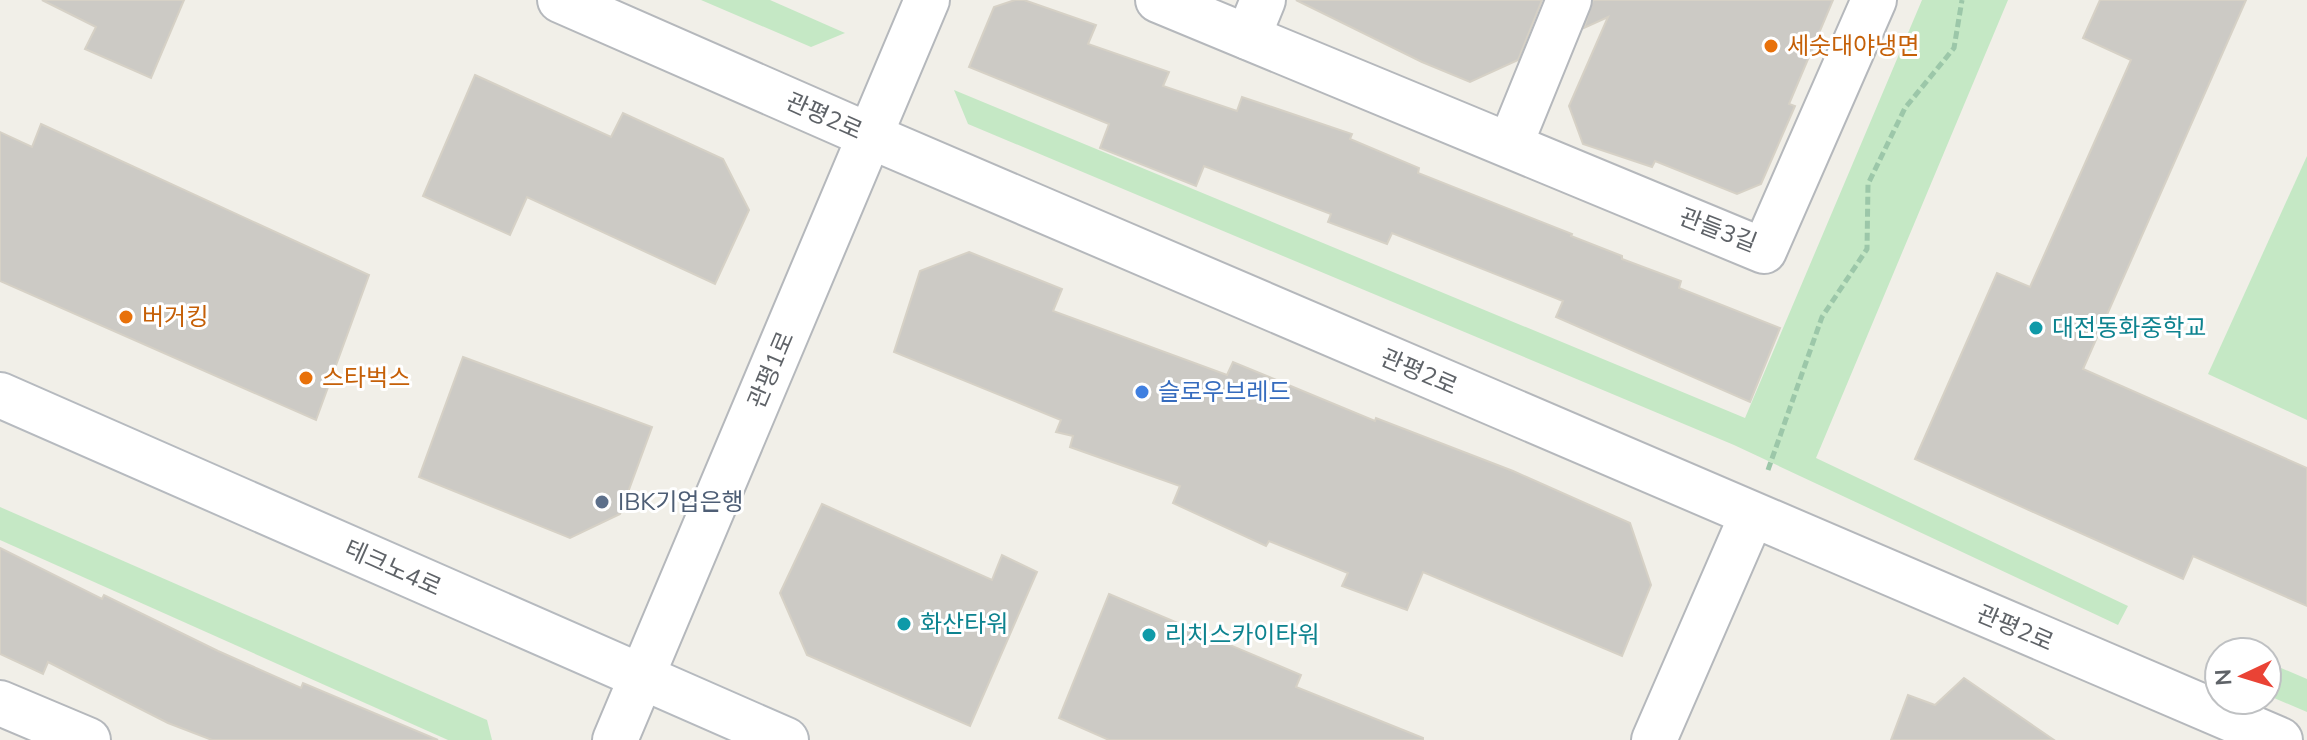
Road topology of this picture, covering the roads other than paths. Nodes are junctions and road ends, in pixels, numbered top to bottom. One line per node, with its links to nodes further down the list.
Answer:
1 (560, 0): 7 (street, 관평2로)
2 (927, 0): 7 (street, 관평1로)
3 (1158, 0): 6 (street, 관들3길)
4 (1569, 0): 8 (street)
5 (1874, 0): 8 (street, 관들3길)
6 (1256, 18): 8 (street, 관들3길)
7 (870, 136): 10 (street, 관평2로); 11 (street, 관평1로)
8 (1510, 145)
9 (0, 395): 11 (street, 테크노4로)
10 (1752, 515): 16 (street); 17 (street, 관평2로)
11 (642, 677): 14 (street, 관평1로); 15 (street, 테크노4로)
12 (0, 703): 13 (street)
13 (88, 740)
14 (615, 740)
15 (786, 740)
16 (1654, 740)
17 (2280, 740)

